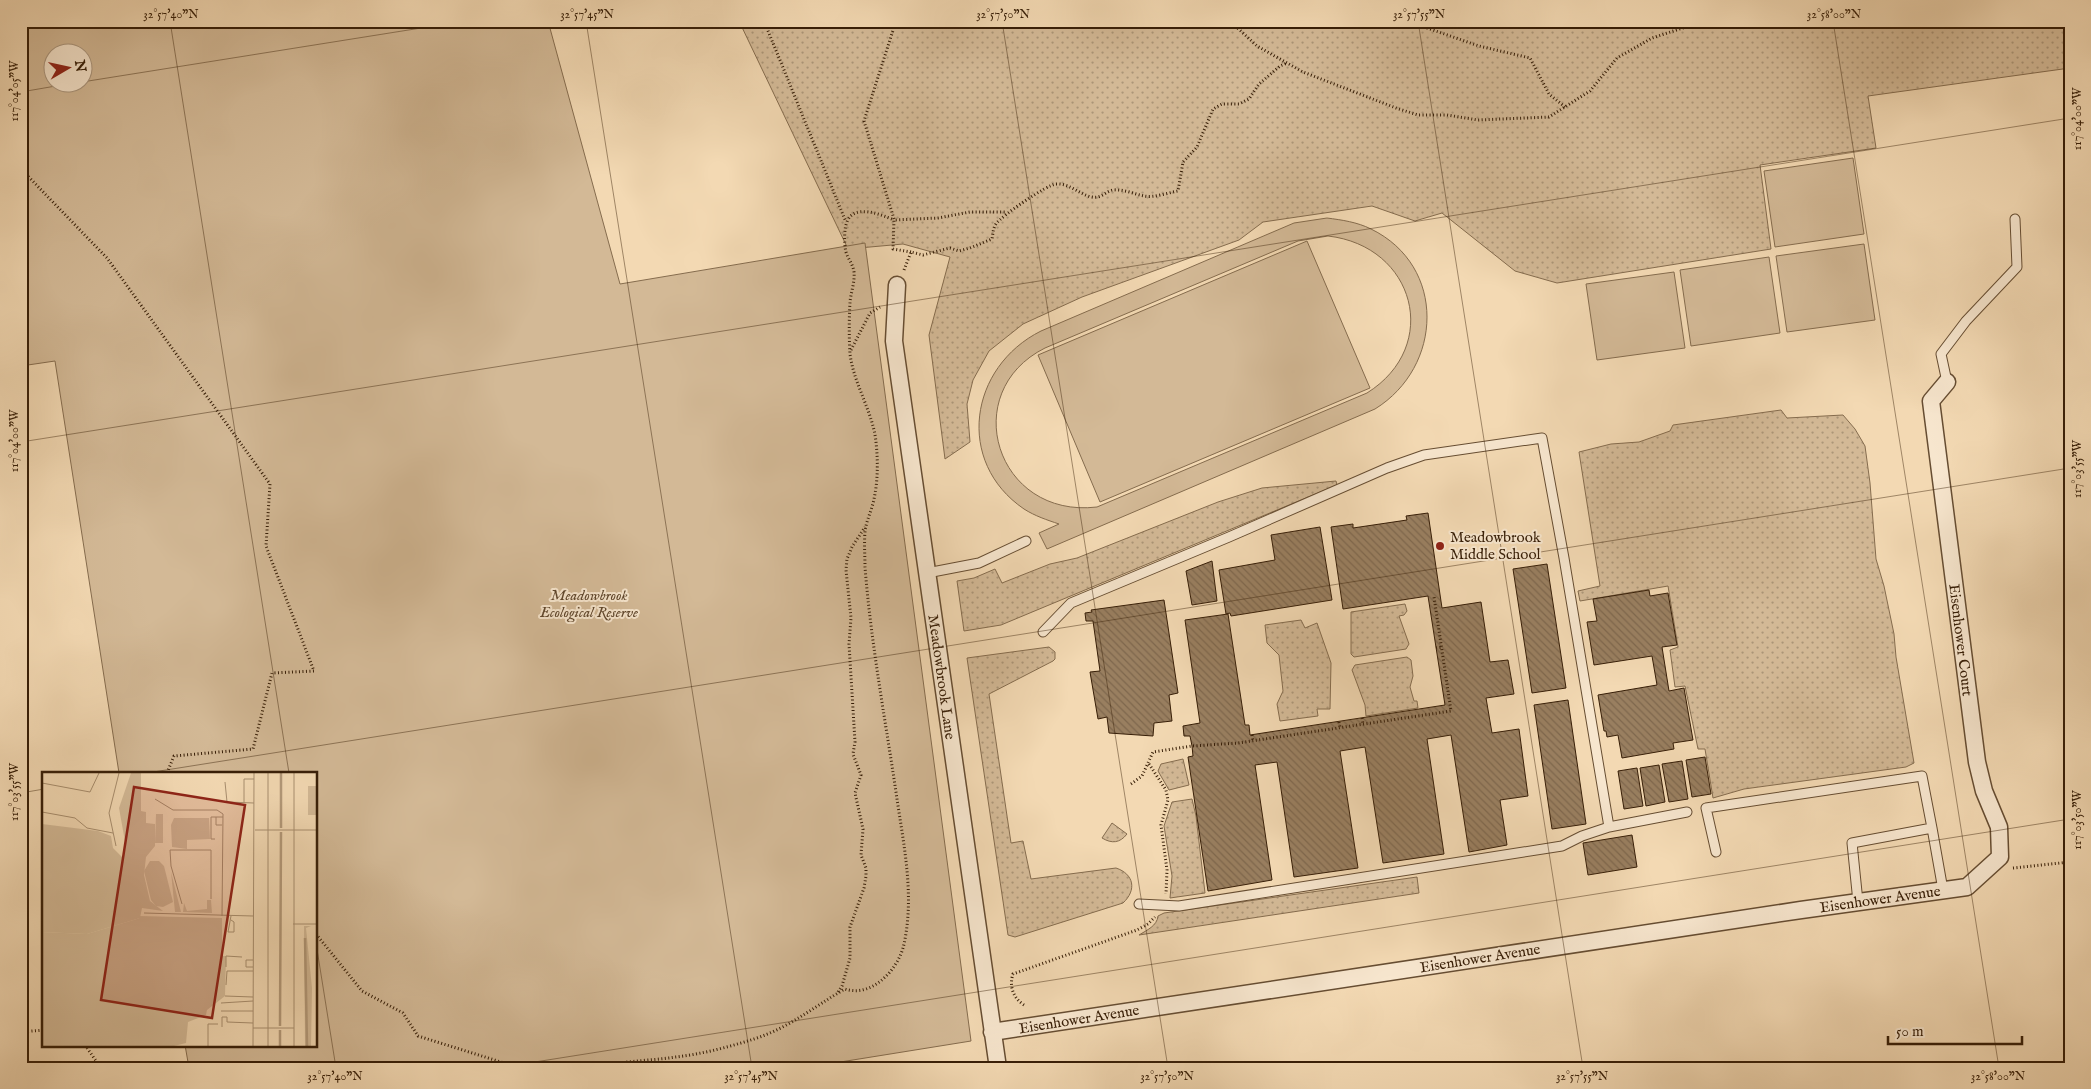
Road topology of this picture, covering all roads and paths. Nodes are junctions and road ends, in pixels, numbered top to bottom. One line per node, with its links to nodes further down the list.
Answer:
1 (764, 21): 12 (path)
2 (896, 21): 11 (path)
3 (1230, 21): 6 (path)
4 (1407, 21): 7 (path)
5 (1704, 21): 7 (path)
6 (1288, 63): 7 (path); 9 (path)
7 (1566, 107)
8 (21, 169): 32 (path)
9 (1008, 212): 11 (path); 13 (path)
10 (2015, 219): 17 (lane)
11 (894, 220): 12 (path); 13 (path)
12 (846, 223): 16 (path)
13 (911, 252): 14 (path)
14 (897, 287): 20 (street, Meadowbrook Lane)
15 (870, 313): 16 (path)
16 (850, 351): 18 (path)
17 (1947, 382): 39 (street, Eisenhower Court)
18 (866, 526): 45 (path); 45 (path)
19 (1026, 541): 20 (lane)
20 (927, 573): 49 (street, Meadowbrook Lane)
21 (1434, 597): 23 (path)
22 (1043, 632): 35 (lane)
23 (1442, 647): 24 (path); 27 (path)
24 (1436, 648)
25 (1362, 718): 27 (path)
26 (1339, 722): 28 (path)
27 (1363, 724): 28 (path)
28 (1340, 728): 30 (path)
29 (1252, 735): 30 (path)
30 (1253, 741): 31 (path)
31 (1148, 764): 33 (path); 43 (path)
32 (167, 772)
33 (1130, 784)
34 (1687, 812): 35 (lane)
35 (1609, 827): 43 (lane)
36 (1932, 828): 37 (lane); 40 (lane); 41 (lane)
37 (1716, 852)
38 (2070, 862): 39 (path)
39 (1993, 863): 40 (street, Eisenhower Avenue)
40 (1943, 890): 41 (street, Eisenhower Avenue)
41 (1858, 902): 49 (street, Eisenhower Avenue)
42 (1139, 904): 43 (lane)
43 (1162, 906): 46 (path)
44 (318, 936): 52 (path)
45 (838, 993): 53 (path)
46 (1024, 1005)
47 (42, 1030): 48 (path)
48 (21, 1032)
49 (992, 1032): 54 (street, Meadowbrook Lane)
50 (85, 1046): 51 (path)
51 (101, 1068)
52 (520, 1068)
53 (592, 1068)
54 (998, 1068)

